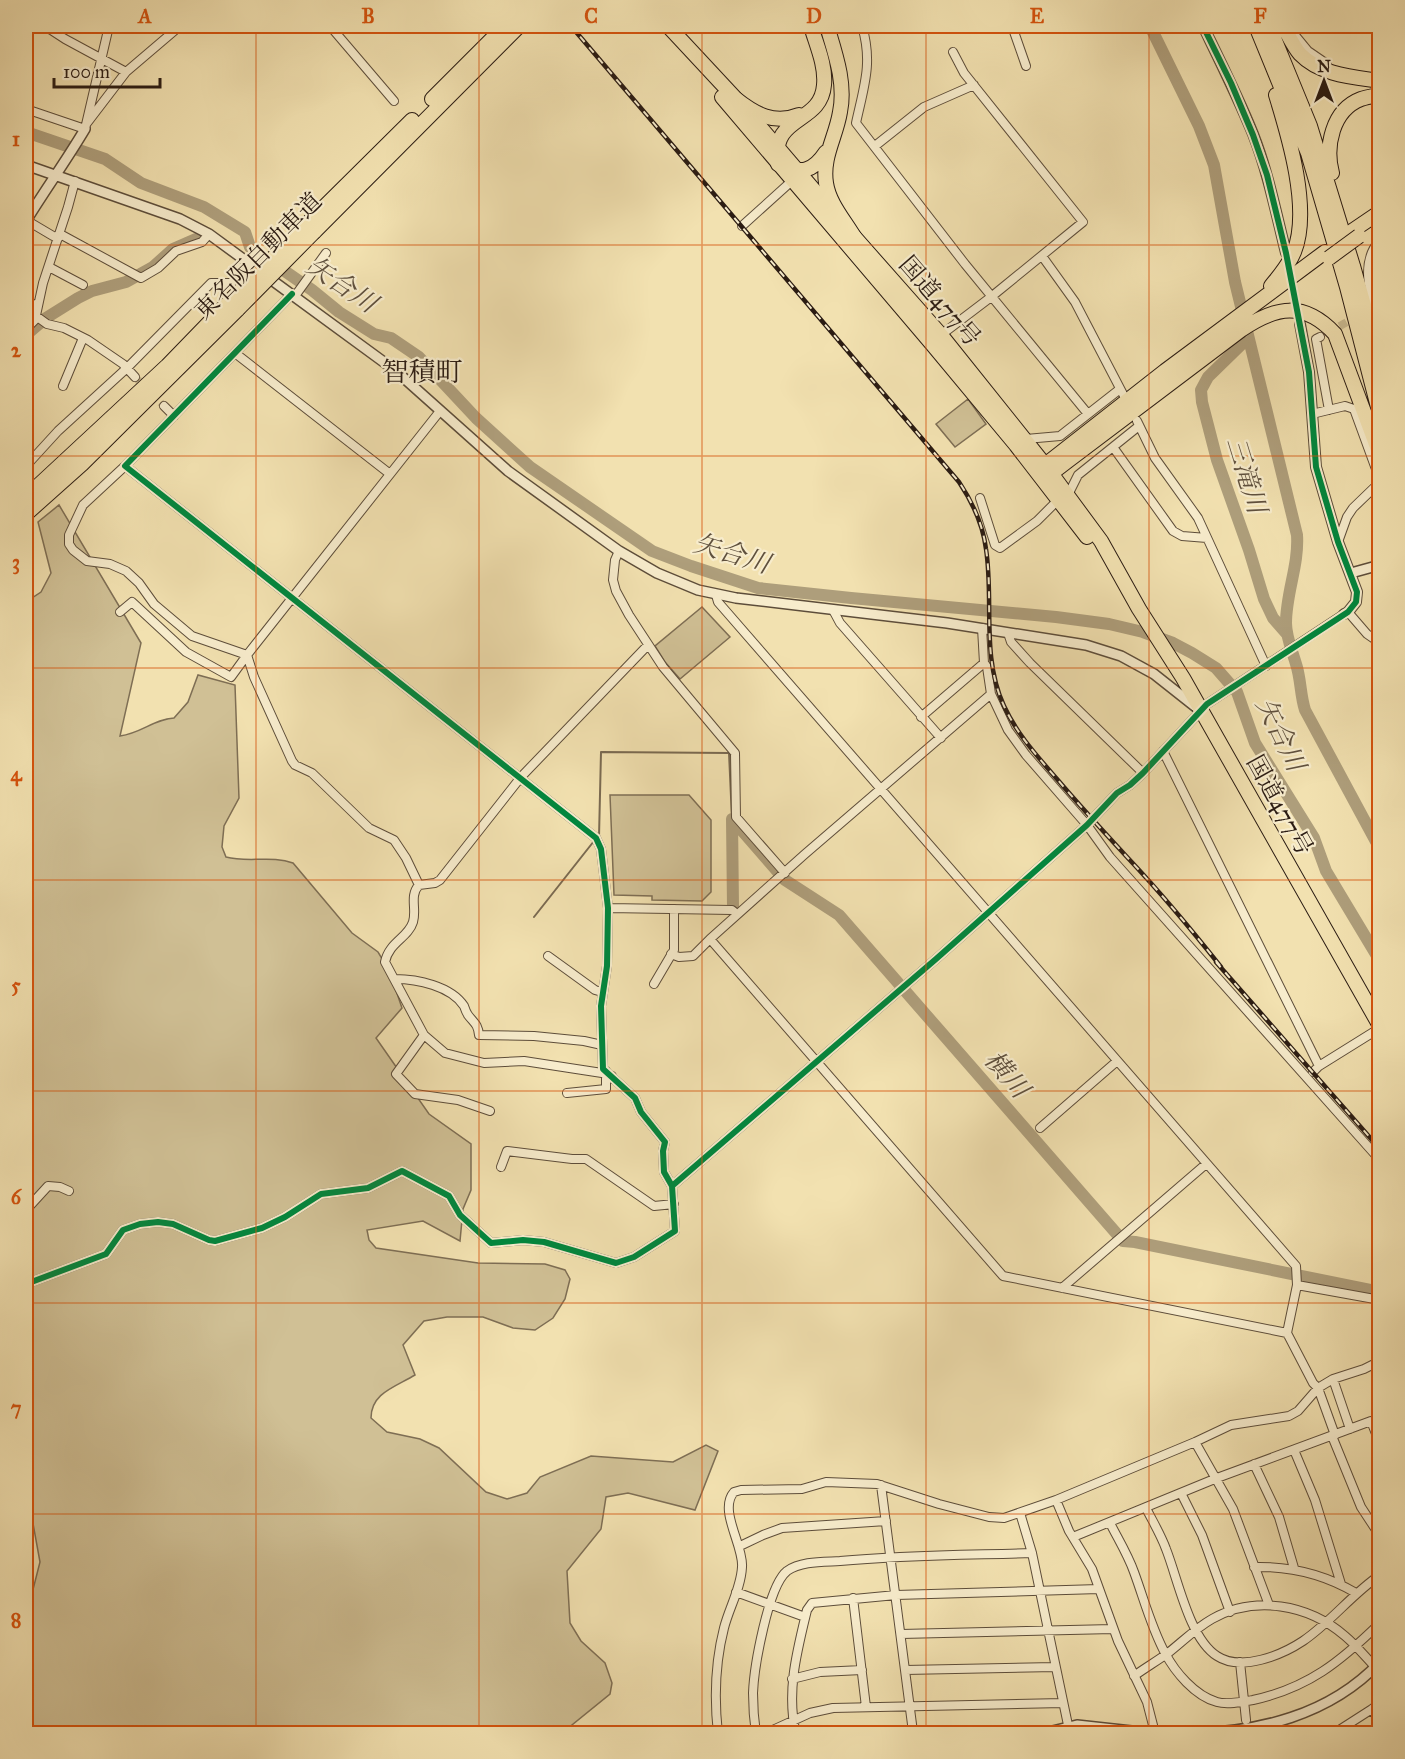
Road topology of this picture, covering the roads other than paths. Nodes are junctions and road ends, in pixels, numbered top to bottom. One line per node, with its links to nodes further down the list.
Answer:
1 (45, 26): 20 (street)
2 (109, 26): 20 (street)
3 (180, 26): 22 (street)
4 (330, 26): 29 (street)
5 (500, 26): 31 (highway)
6 (505, 26): 31 (highway, 東名阪自動車道)
7 (519, 26): 45 (highway, 東名阪自動車道)
8 (668, 26): 18 (highway, 国道477号)
9 (811, 26): 28 (highway)
10 (827, 26): 35 (highway)
11 (862, 26): 34 (street)
12 (1012, 26): 21 (street)
13 (1203, 26): 51 (street)
14 (1255, 26): 60 (highway); 82 (highway)
15 (1269, 26): 55 (highway)
16 (1283, 26): 24 (highway)
17 (1288, 26): 23 (street)
18 (682, 42): 27 (highway, 国道477号); 36 (highway, 国道477号)
19 (953, 52): 25 (street)
20 (100, 59): 22 (street); 32 (street)
21 (1026, 66)
22 (126, 72): 32 (street)
23 (1380, 76)
24 (1380, 81)
25 (974, 85): 34 (street); 53 (street)
26 (1380, 95): 55 (highway)
27 (736, 99): 28 (highway); 33 (highway, 国道477号)
28 (820, 100): 33 (highway)
29 (394, 101)
30 (26, 110): 32 (street)
31 (420, 111): 45 (highway, 東名阪自動車道)
32 (85, 127): 39 (street)
33 (777, 146): 36 (highway); 38 (highway, 国道477号)
34 (875, 146): 59 (street)
35 (828, 150): 38 (highway); 49 (highway)
36 (778, 164): 38 (highway)
37 (26, 166): 39 (street)
38 (796, 174): 44 (street); 49 (highway, 国道477号); 89 (highway, 国道477号)
39 (55, 175): 40 (street); 43 (street)
40 (75, 181): 47 (street); 48 (street)
41 (1380, 212): 46 (highway)
42 (1380, 220): 46 (highway)
43 (26, 221): 48 (street)
44 (742, 226)
45 (310, 229): 63 (highway, 東名阪自動車道, bridge)
46 (1355, 233): 60 (highway)
47 (209, 234): 48 (street); 54 (street)
48 (59, 235): 56 (street)
49 (856, 240): 68 (highway, 国道477号)
50 (1380, 240): 67 (street)
51 (1286, 253)
52 (326, 254): 58 (street)
53 (1042, 256): 59 (street); 80 (street)
54 (252, 265): 58 (street); 73 (street)
55 (1353, 266): 72 (highway)
56 (49, 267): 57 (street); 62 (street)
57 (83, 285)
58 (295, 294): 71 (street); 79 (street)
59 (991, 297): 68 (street); 80 (street)
60 (1271, 301): 75 (highway); 75 (highway); 86 (highway)
61 (26, 303): 62 (street)
62 (38, 305): 64 (street)
63 (234, 305): 92 (highway, 東名阪自動車道); 95 (highway, 東名阪自動車道)
64 (41, 319): 66 (street); 70 (street)
65 (1300, 324): 81 (street)
66 (26, 328)
67 (1380, 329)
68 (941, 335): 84 (highway, 国道477号)
69 (1320, 337): 78 (street)
70 (83, 338): 73 (street); 76 (street)
71 (235, 353): 83 (street); 90 (street)
72 (1380, 363)
73 (127, 368): 74 (street); 87 (street)
74 (135, 377)
75 (1168, 377): 89 (highway)
76 (63, 386)
77 (164, 406): 83 (street)
78 (1329, 410): 81 (street); 91 (street)
79 (440, 411): 90 (street); 98 (street)
80 (1088, 414): 84 (street)
81 (1312, 414): 97 (street)
82 (1380, 415)
83 (174, 416): 88 (street)
84 (1026, 439): 89 (highway, 国道477号)
85 (1113, 447): 94 (street); 96 (street); 96 (street)
86 (1380, 455)
87 (26, 466)
88 (125, 466): 102 (street); 106 (street)
89 (1045, 471): 94 (highway, 国道477号)
90 (390, 474): 102 (street)
91 (1380, 481): 97 (street)
92 (26, 497)
93 (980, 498): 94 (street)
94 (1064, 500): 116 (highway, 国道477号)
95 (26, 514)
96 (1207, 538): 114 (street)
97 (1338, 542): 100 (street)
98 (619, 550): 101 (street); 111 (street)
99 (1380, 565): 100 (street)
100 (1350, 573): 105 (street)
101 (717, 595): 103 (street); 122 (street)
102 (292, 598): 112 (street); 121 (street)
103 (833, 610): 108 (street); 117 (street)
104 (120, 612): 107 (street)
105 (1346, 613): 110 (street); 114 (street)
106 (167, 615): 107 (street); 112 (street)
107 (158, 626): 112 (street)
108 (982, 628): 109 (street); 113 (street)
109 (1008, 633): 116 (street); 120 (street)
110 (1380, 643)
111 (648, 645): 121 (street); 124 (street)
112 (246, 655): 125 (street)
113 (984, 663): 115 (street); 117 (street)
114 (1266, 666): 116 (street)
115 (991, 694): 118 (street); 123 (street)
116 (1204, 707): 119 (street); 136 (highway, 国道477号)
117 (921, 717): 118 (street)
118 (940, 738): 122 (street)
119 (1163, 751): 120 (street); 136 (street)
120 (1143, 773): 123 (street)
121 (521, 777): 125 (street); 126 (street)
122 (881, 789): 124 (street); 128 (street)
123 (1087, 825): 128 (street); 145 (street)
124 (783, 875): 129 (street)
125 (419, 885): 133 (street)
126 (608, 908): 127 (street); 135 (street)
127 (674, 909): 129 (street); 131 (street)
128 (988, 913): 139 (street); 140 (street)
129 (737, 914): 130 (street)
130 (710, 939): 131 (street); 139 (street)
131 (671, 954): 134 (street)
132 (548, 956): 135 (street)
133 (395, 979): 137 (street); 138 (street)
134 (654, 984)
135 (603, 992): 138 (street)
136 (1380, 1027)
137 (424, 1035): 141 (street); 143 (street)
138 (602, 1045): 141 (street)
139 (817, 1061): 148 (street); 154 (street)
140 (1116, 1062): 144 (street); 146 (street)
141 (609, 1074): 142 (street); 148 (street)
142 (567, 1093)
143 (490, 1111)
144 (1040, 1128)
145 (1380, 1160)
146 (1206, 1164): 153 (street); 154 (street)
147 (501, 1167): 150 (street)
148 (672, 1186): 150 (street)
149 (69, 1191): 151 (street)
150 (674, 1204): 152 (street)
151 (26, 1210)
152 (26, 1284)
153 (1297, 1284): 155 (street); 156 (street)
154 (1062, 1288): 156 (street)
155 (1380, 1300)
156 (1287, 1333): 159 (street)
157 (1378, 1365): 158 (street)
158 (1333, 1379): 159 (street); 160 (street)
159 (1318, 1388): 161 (street); 162 (street)
160 (1350, 1429): 161 (street); 163 (street)
161 (1334, 1435): 164 (street); 174 (street)
162 (1195, 1442): 166 (street); 169 (street)
163 (1380, 1444)
164 (1294, 1450): 165 (street); 182 (street)
165 (1254, 1464): 166 (street); 180 (street)
166 (1217, 1478): 168 (street); 179 (street)
167 (881, 1485): 171 (street); 172 (street); 176 (street)
168 (1181, 1493): 170 (street); 191 (street)
169 (1056, 1500): 171 (street); 175 (street)
170 (1146, 1508): 173 (street); 197 (street)
171 (1020, 1513): 177 (street)
172 (886, 1521): 176 (street); 178 (street)
173 (1110, 1523): 175 (street); 200 (street)
174 (1380, 1536)
175 (1073, 1538): 183 (street)
176 (740, 1546): 185 (street)
177 (1032, 1553): 178 (street); 184 (street)
178 (890, 1556): 187 (street); 189 (street)
179 (1254, 1567): 180 (street); 190 (street)
180 (1294, 1568): 182 (street)
181 (1380, 1575): 186 (street)
182 (1341, 1584): 186 (street)
183 (1099, 1589): 184 (street); 195 (street)
184 (1039, 1591): 187 (street); 196 (street)
185 (736, 1592): 189 (street); 220 (street)
186 (1356, 1593): 193 (street)
187 (896, 1594): 188 (street); 198 (street)
188 (853, 1598): 192 (street); 204 (street)
189 (770, 1604): 192 (street); 221 (street)
190 (1269, 1605): 191 (street); 193 (street)
191 (1230, 1612): 197 (street)
192 (805, 1617): 207 (street)
193 (1326, 1622): 199 (street); 201 (street)
194 (1380, 1623): 199 (street)
195 (1113, 1629): 196 (street); 206 (street)
196 (1048, 1630): 198 (street); 202 (street)
197 (1196, 1630): 200 (street); 201 (street)
198 (901, 1634): 205 (street)
199 (1356, 1647): 203 (street); 208 (street)
200 (1166, 1655): 206 (street); 208 (street)
201 (1240, 1662): 208 (street)
202 (1055, 1667): 205 (street); 209 (street)
203 (1378, 1667): 217 (street)
204 (861, 1670): 207 (street); 211 (street)
205 (905, 1670): 212 (street)
206 (1134, 1676): 219 (street)
207 (792, 1679): 214 (street)
208 (1244, 1701): 217 (street)
209 (1063, 1703): 212 (street); 216 (street)
210 (1380, 1703): 213 (street)
211 (866, 1707): 212 (street); 214 (street)
212 (909, 1707): 218 (street)
213 (1372, 1709): 215 (street); 228 (street)
214 (793, 1720): 222 (street); 223 (street)
215 (1380, 1723)
216 (1068, 1725): 219 (street); 226 (street)
217 (1248, 1727): 227 (street)
218 (913, 1732): 224 (street); 225 (street)
219 (1157, 1733)
220 (718, 1734)
221 (756, 1734)
222 (764, 1734)
223 (796, 1734)
224 (853, 1734)
225 (927, 1734)
226 (1040, 1734)
227 (1187, 1734)
228 (1333, 1734)

